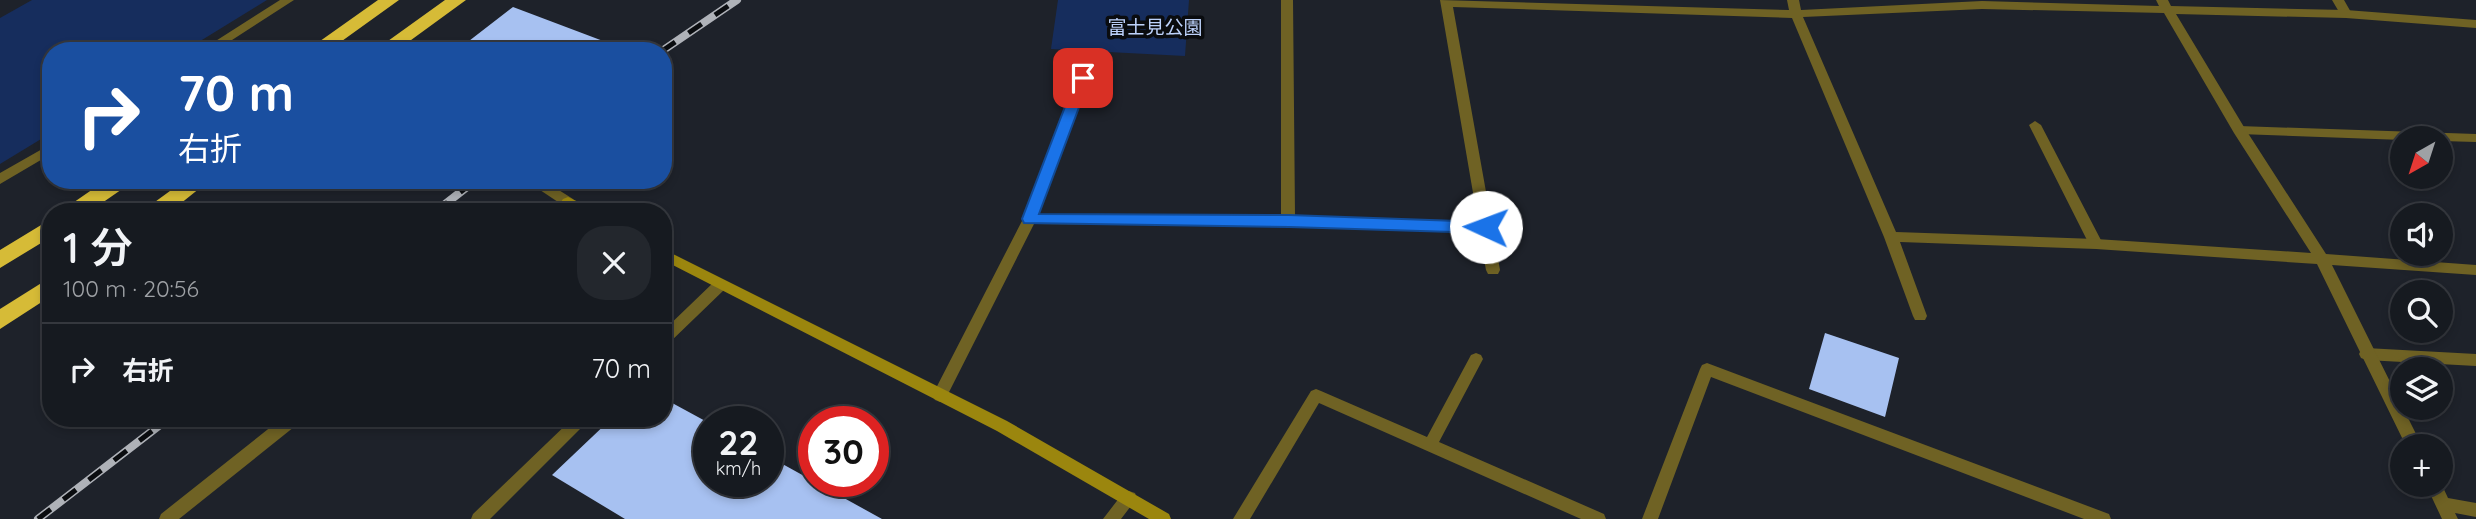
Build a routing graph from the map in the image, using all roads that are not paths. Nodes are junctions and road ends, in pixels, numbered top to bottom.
1 (288, 0) edge
2 (390, 0) edge
3 (457, 0) edge
4 (1287, 0) edge
5 (1793, 0) edge
6 (2338, 0) edge
7 (1446, 2) edge
8 (1981, 3) edge
9 (1618, 4) edge
10 (2165, 5) edge
11 (2346, 13) junction
12 (1796, 14) junction
13 (2476, 24) edge
14 (220, 42) edge
15 (328, 42) edge
16 (396, 42) edge
17 (1092, 55) dead end
18 (2035, 125) dead end
19 (2239, 130) junction
20 (2476, 138) edge
21 (42, 153) edge
22 (0, 179) edge
23 (108, 189) edge
24 (187, 189) edge
25 (546, 189) edge
26 (568, 202) edge
27 (87, 203) edge
28 (168, 203) edge
29 (1030, 219) junction
30 (1289, 221) junction
31 (1486, 227) junction
32 (42, 233) edge
33 (1891, 237) junction
34 (2096, 244) junction
35 (2321, 258) junction
36 (672, 259) edge
37 (0, 260) edge
38 (1493, 270) dead end
39 (2476, 270) edge
40 (720, 285) junction
41 (42, 291) edge
42 (1920, 316) dead end
43 (0, 320) edge
44 (672, 331) edge
45 (2366, 354) junction
46 (1476, 359) dead end
47 (2476, 360) edge
48 (940, 396) junction
49 (283, 427) edge
50 (574, 427) edge
51 (2408, 434) edge
52 (1430, 445) junction
53 (1129, 498) junction
54 (2476, 510) edge
55 (2447, 512) edge
56 (167, 519) edge
57 (480, 519) edge
58 (1111, 519) edge
59 (1163, 519) edge
60 (1241, 519) edge
61 (1598, 519) edge
62 (1650, 519) edge
63 (2103, 519) edge

1 - 14 street
2 - 15 highway
3 - 16 highway
4 - 30 street
5 - 12 street
6 - 11 street
7 - 9 street
7 - 31 street
8 - 10 street
8 - 12 street
9 - 12 street
10 - 11 street
10 - 19 street
11 - 13 street
12 - 33 street
17 - 29 street
18 - 34 street
19 - 20 street
19 - 35 street
21 - 22 street
23 - 27 highway
24 - 28 highway
25 - 26 street
29 - 30 street
29 - 48 street
30 - 31 street
31 - 38 street
32 - 37 highway
33 - 34 street
33 - 42 street
34 - 35 street
35 - 39 street
35 - 45 street
36 - 40 street
40 - 44 street
40 - 48 street
41 - 43 highway
45 - 47 street
45 - 51 street
46 - 52 street
48 - 53 street
49 - 56 street
50 - 57 street
52 - 60 street
52 - 61 street
53 - 58 street
53 - 59 street
54 - 55 street
62 - 63 street

